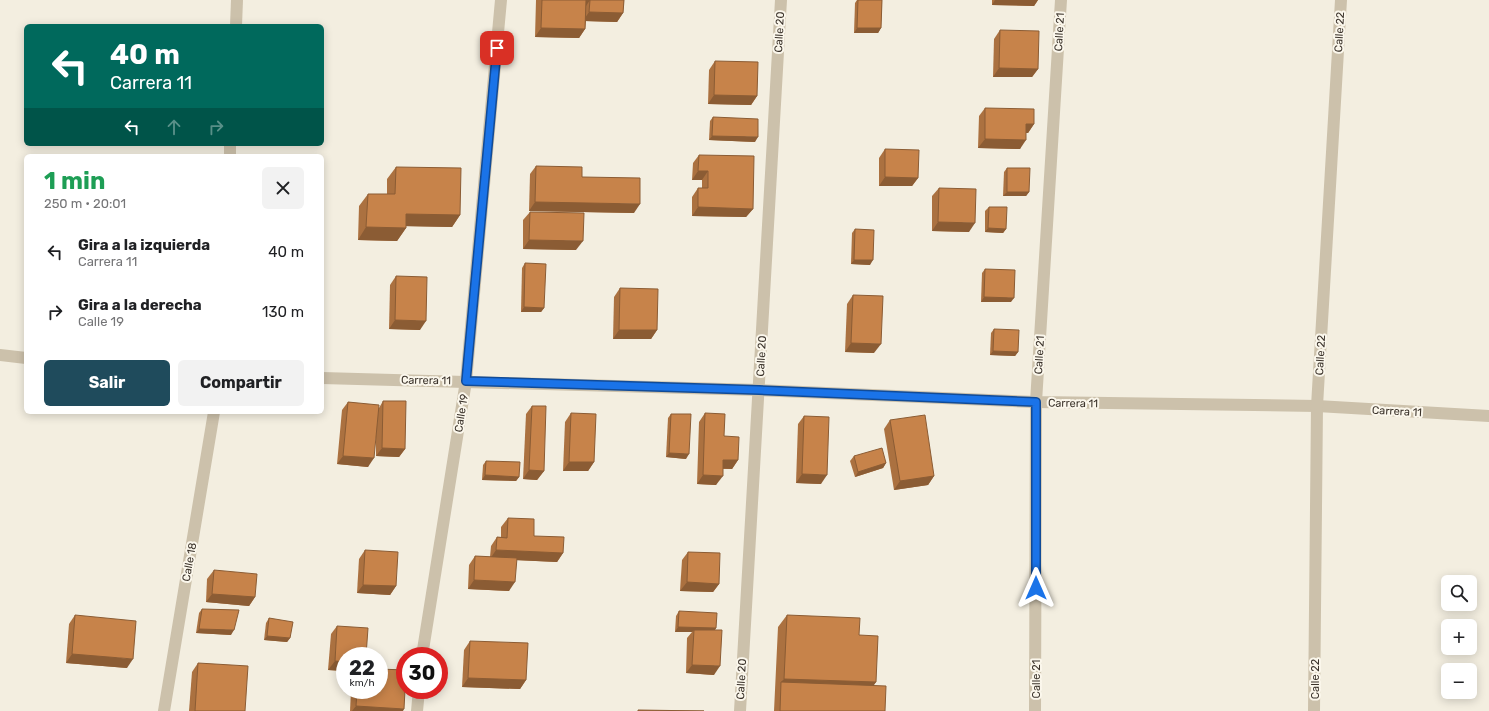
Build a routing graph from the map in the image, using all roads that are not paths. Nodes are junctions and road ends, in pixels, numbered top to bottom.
1 (237, 0) edge
2 (501, 0) edge
3 (781, 0) edge
4 (1060, 0) edge
5 (1341, 0) edge
6 (236, 24) edge
7 (0, 355) edge
8 (24, 358) edge
9 (324, 378) edge
10 (466, 381) junction
11 (759, 390) junction
12 (1036, 402) junction
13 (1317, 406) junction
14 (214, 414) edge
15 (1489, 416) edge
16 (423, 647) edge
17 (418, 699) edge
18 (164, 711) edge
19 (417, 711) edge
20 (740, 711) edge
21 (1035, 711) edge
22 (1314, 711) edge

1 - 6 street
2 - 10 street, Calle 19
3 - 11 street, Calle 20
4 - 12 street, Calle 21
5 - 13 street, Calle 22
7 - 8 street
9 - 10 street, Carrera 11
10 - 11 street, Carrera 11
10 - 16 street, Calle 19
11 - 12 street, Carrera 11
11 - 20 street, Calle 20
12 - 13 street, Carrera 11
12 - 21 street, Calle 21
13 - 15 street, Carrera 11
13 - 22 street, Calle 22
14 - 18 street, Calle 18
17 - 19 street

